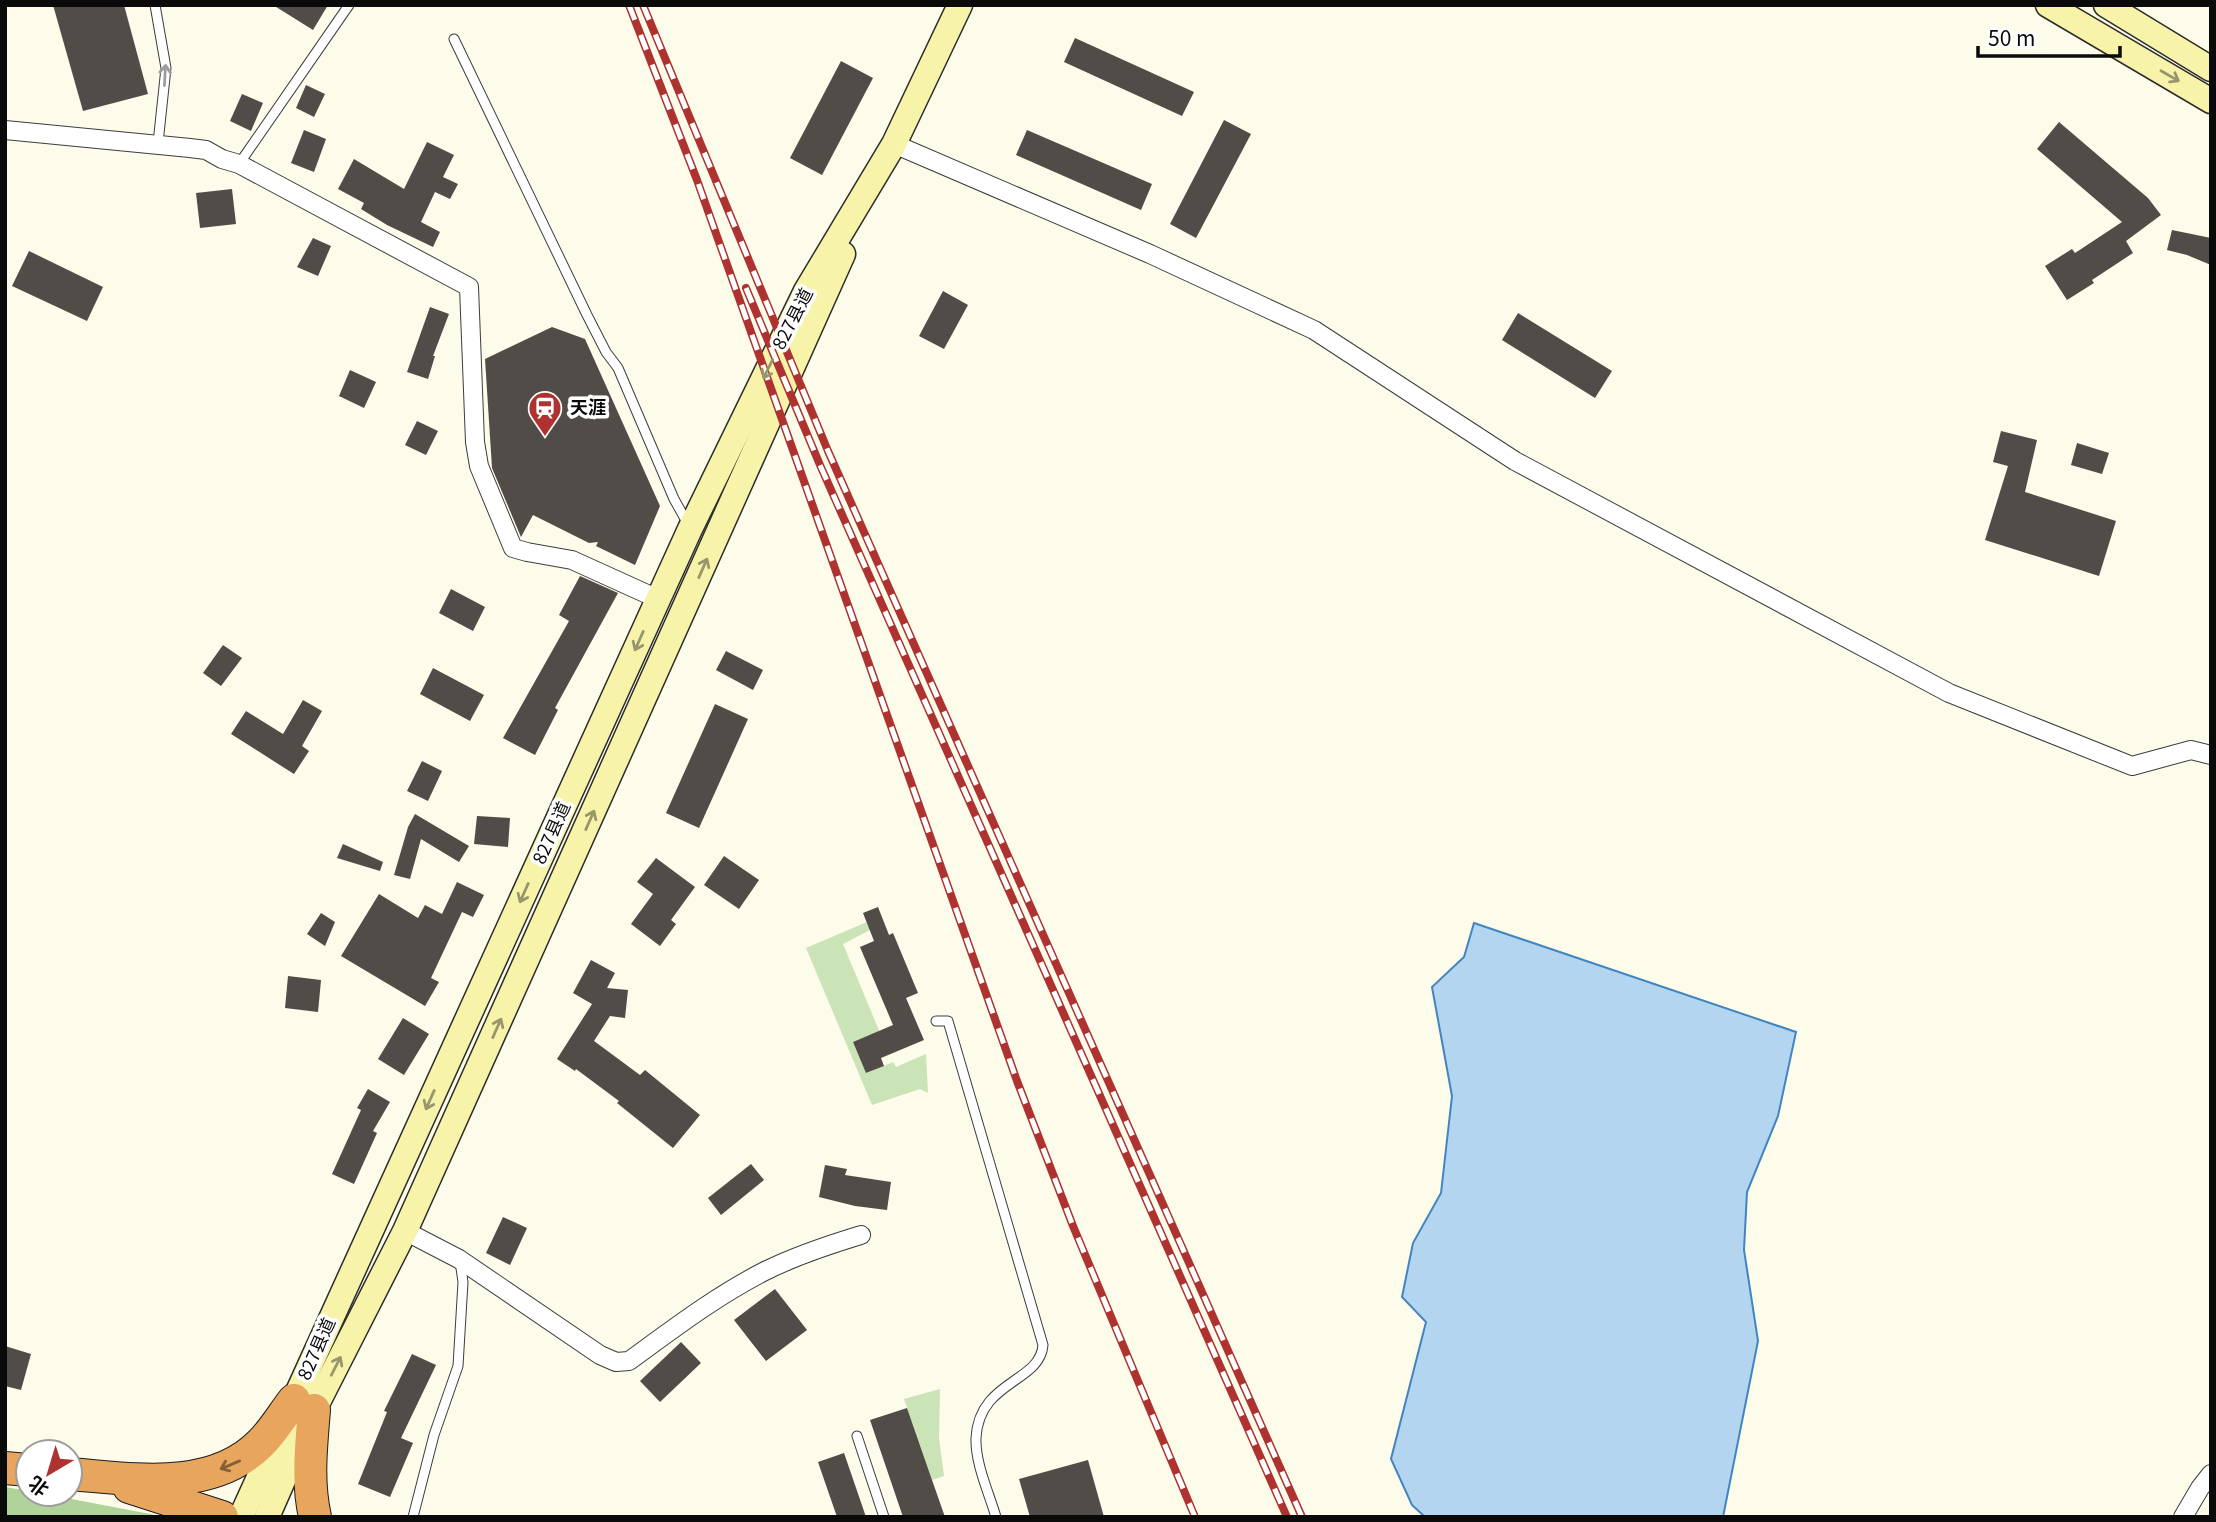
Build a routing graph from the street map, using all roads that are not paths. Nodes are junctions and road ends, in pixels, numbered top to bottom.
1 (155, 5) edge
2 (349, 5) edge
3 (960, 5) edge
4 (2048, 5) edge
5 (2106, 5) edge
6 (454, 38) dead end
7 (2211, 69) edge
8 (2211, 101) edge
9 (5, 130) edge
10 (158, 143) junction
11 (889, 152) junction
12 (239, 164) junction
13 (690, 529) junction
14 (658, 599) junction
15 (2211, 755) edge
16 (936, 1021) dead end
17 (405, 1231) junction
18 (860, 1235) dead end
19 (459, 1259) junction
20 (304, 1405) junction
21 (857, 1436) dead end
22 (2211, 1474) edge
23 (84, 1475) edge
24 (222, 1517) edge
25 (241, 1517) edge
26 (267, 1517) edge
27 (315, 1517) edge
28 (413, 1517) edge
29 (884, 1517) edge
30 (996, 1517) edge
31 (2183, 1517) edge

10 -> 1 lane
2 - 12 lane
3 - 11 main road, 827县道
4 -> 8 main road
5 - 7 main road
6 - 13 lane
9 - 10 street
10 - 12 street
11 -> 13 main road, 827县道
11 - 15 street
17 -> 11 main road, 827县道
12 - 14 street
13 - 14 main road, 827县道
14 -> 20 main road, 827县道
16 - 30 lane
17 - 19 street
20 -> 17 main road, 827县道
18 - 19 street
19 - 28 lane
20 -> 23 highway
20 - 25 main road, 827县道
20 - 26 main road, 827县道
20 - 27 highway
21 - 29 lane
22 - 31 street
23 - 24 highway

